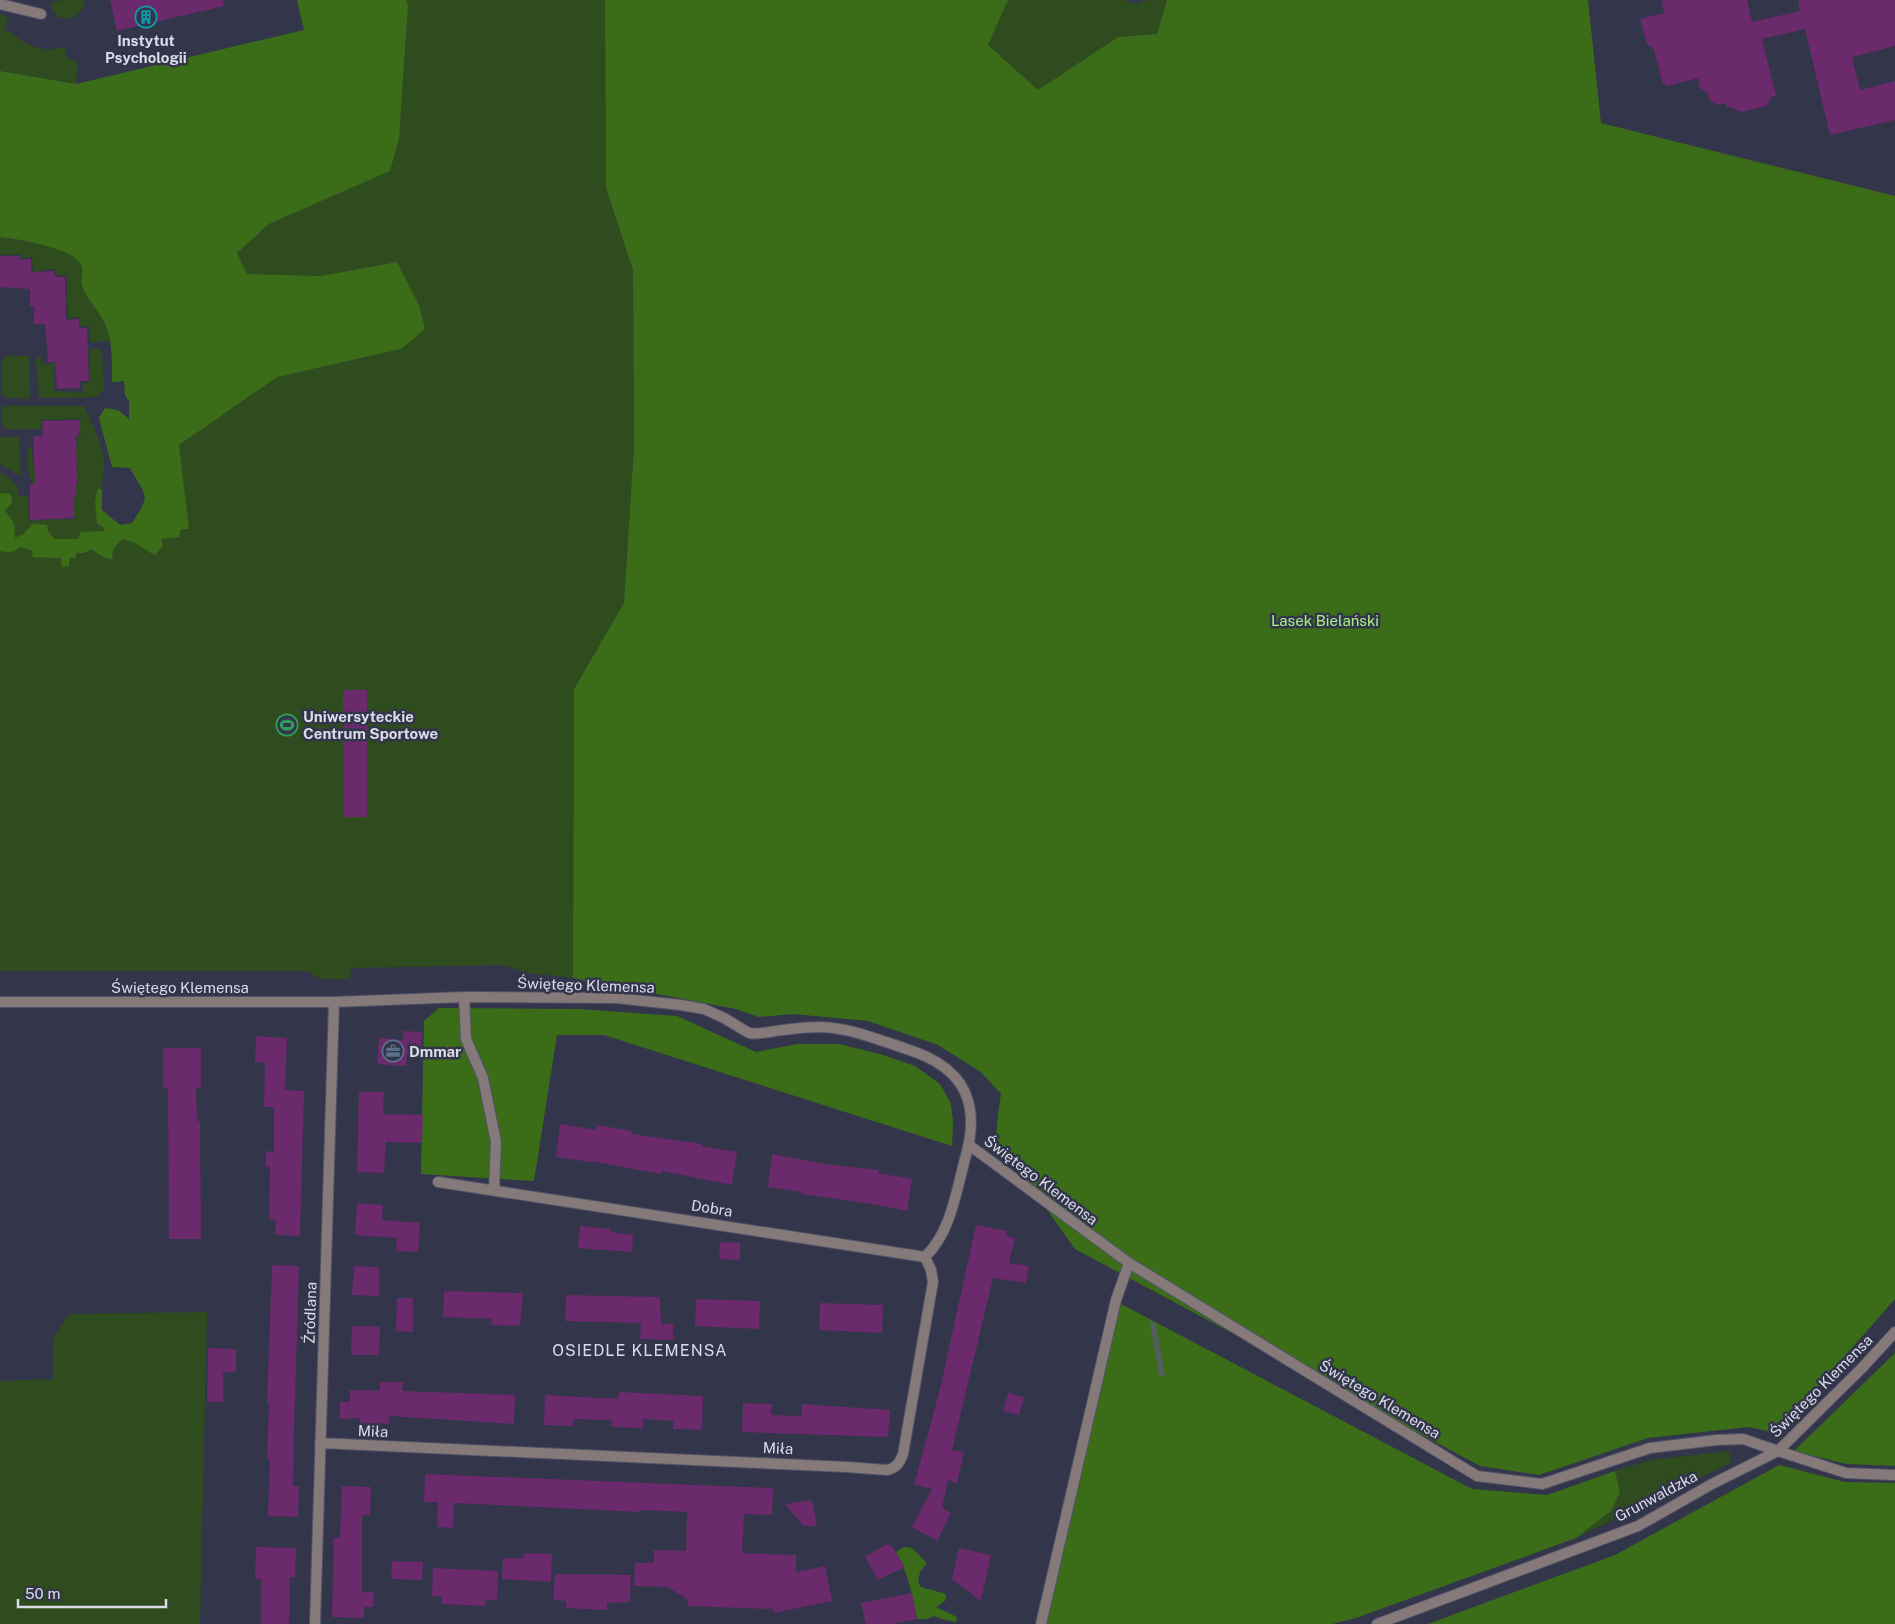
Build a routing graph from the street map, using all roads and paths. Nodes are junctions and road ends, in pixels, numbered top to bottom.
1 (0, 4) edge
2 (42, 14) dead end
3 (464, 997) junction
4 (0, 1002) edge
5 (334, 1002) junction
6 (969, 1145) junction
7 (438, 1182) dead end
8 (494, 1190) junction
9 (925, 1256) junction
10 (1128, 1263) junction
11 (1895, 1332) edge
12 (320, 1443) junction
13 (1778, 1451) junction
14 (1895, 1475) edge
15 (315, 1624) edge
16 (1041, 1624) edge
17 (1377, 1624) edge

1 - 2 street
3 - 5 street, Świętego Klemensa
3 - 6 street, Świętego Klemensa
3 - 8 street
4 - 5 street, Świętego Klemensa
5 - 12 street, Źródlana
6 - 9 street
6 - 10 street, Świętego Klemensa
7 - 8 street, Dobra
8 - 9 street, Dobra
9 - 12 street, Miła
10 - 13 street, Świętego Klemensa
10 - 16 street
11 - 13 street, Świętego Klemensa
12 - 15 street, Źródlana
13 - 14 street
13 - 17 street, Grunwaldzka

